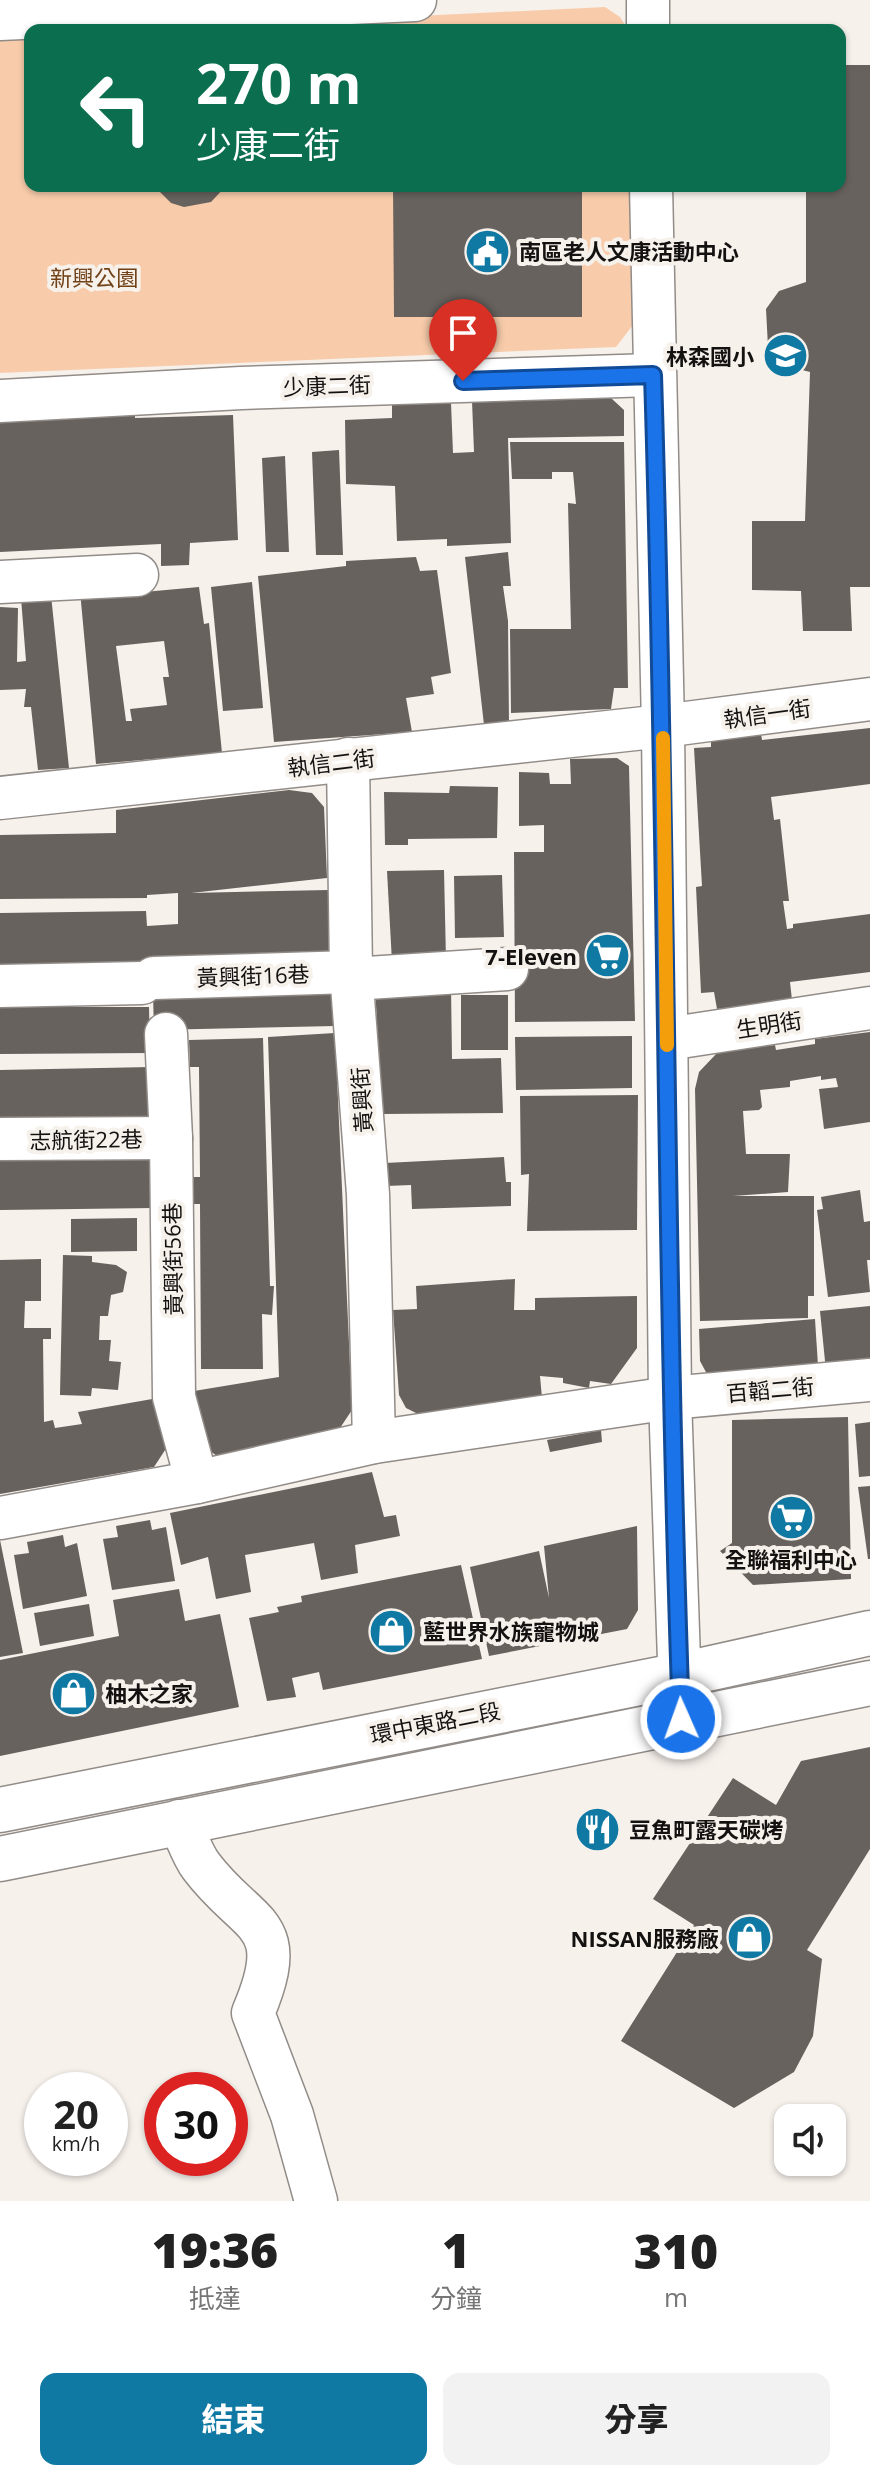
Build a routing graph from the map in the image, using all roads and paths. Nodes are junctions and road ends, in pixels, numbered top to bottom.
1 (415, 0) edge
2 (648, 0) edge
3 (254, 4) edge
4 (51, 9) edge
5 (0, 19) edge
6 (648, 24) edge
7 (651, 192) edge
8 (653, 375) junction
9 (0, 401) edge
10 (137, 575) dead end
11 (0, 582) edge
12 (870, 699) edge
13 (663, 726) junction
14 (348, 759) junction
15 (0, 798) edge
16 (507, 969) dead end
17 (352, 975) junction
18 (0, 986) edge
19 (870, 1008) edge
20 (166, 1034) dead end
21 (667, 1039) junction
22 (171, 1138) junction
23 (0, 1139) edge
24 (870, 1380) edge
25 (670, 1398) junction
26 (374, 1442) junction
27 (197, 1482) junction
28 (0, 1518) edge
29 (870, 1633) edge
30 (680, 1675) junction
31 (870, 1683) edge
32 (681, 1719) junction
33 (0, 1810) edge
34 (179, 1821) junction
35 (0, 1859) edge
36 (316, 2201) edge

1 - 3 street
2 - 6 street
3 - 4 street
4 - 5 street
7 - 8 street
8 - 9 street, 少康二街
8 - 13 street
10 - 11 street
12 - 13 street, 執信一街
13 - 14 street, 執信二街
13 - 21 street
14 - 15 street, 執信二街
14 - 17 street, 黃興街
16 - 17 street, 黃興街16巷
17 - 18 street, 黃興街16巷
17 - 26 street, 黃興街
19 - 21 street, 生明街
20 - 22 street, 黃興街56巷
21 - 25 street
22 - 23 street, 志航街22巷
22 - 27 street, 黃興街56巷
24 - 25 street, 百韜二街
25 - 26 street
25 - 30 street
26 - 27 street
27 - 28 street
29 - 30 main road, 環中東路二段
30 - 32 street
30 - 33 main road, 環中東路二段
31 - 32 main road, 環中東路二段
32 - 34 main road, 環中東路二段
34 - 35 main road, 環中東路二段
34 - 36 street

